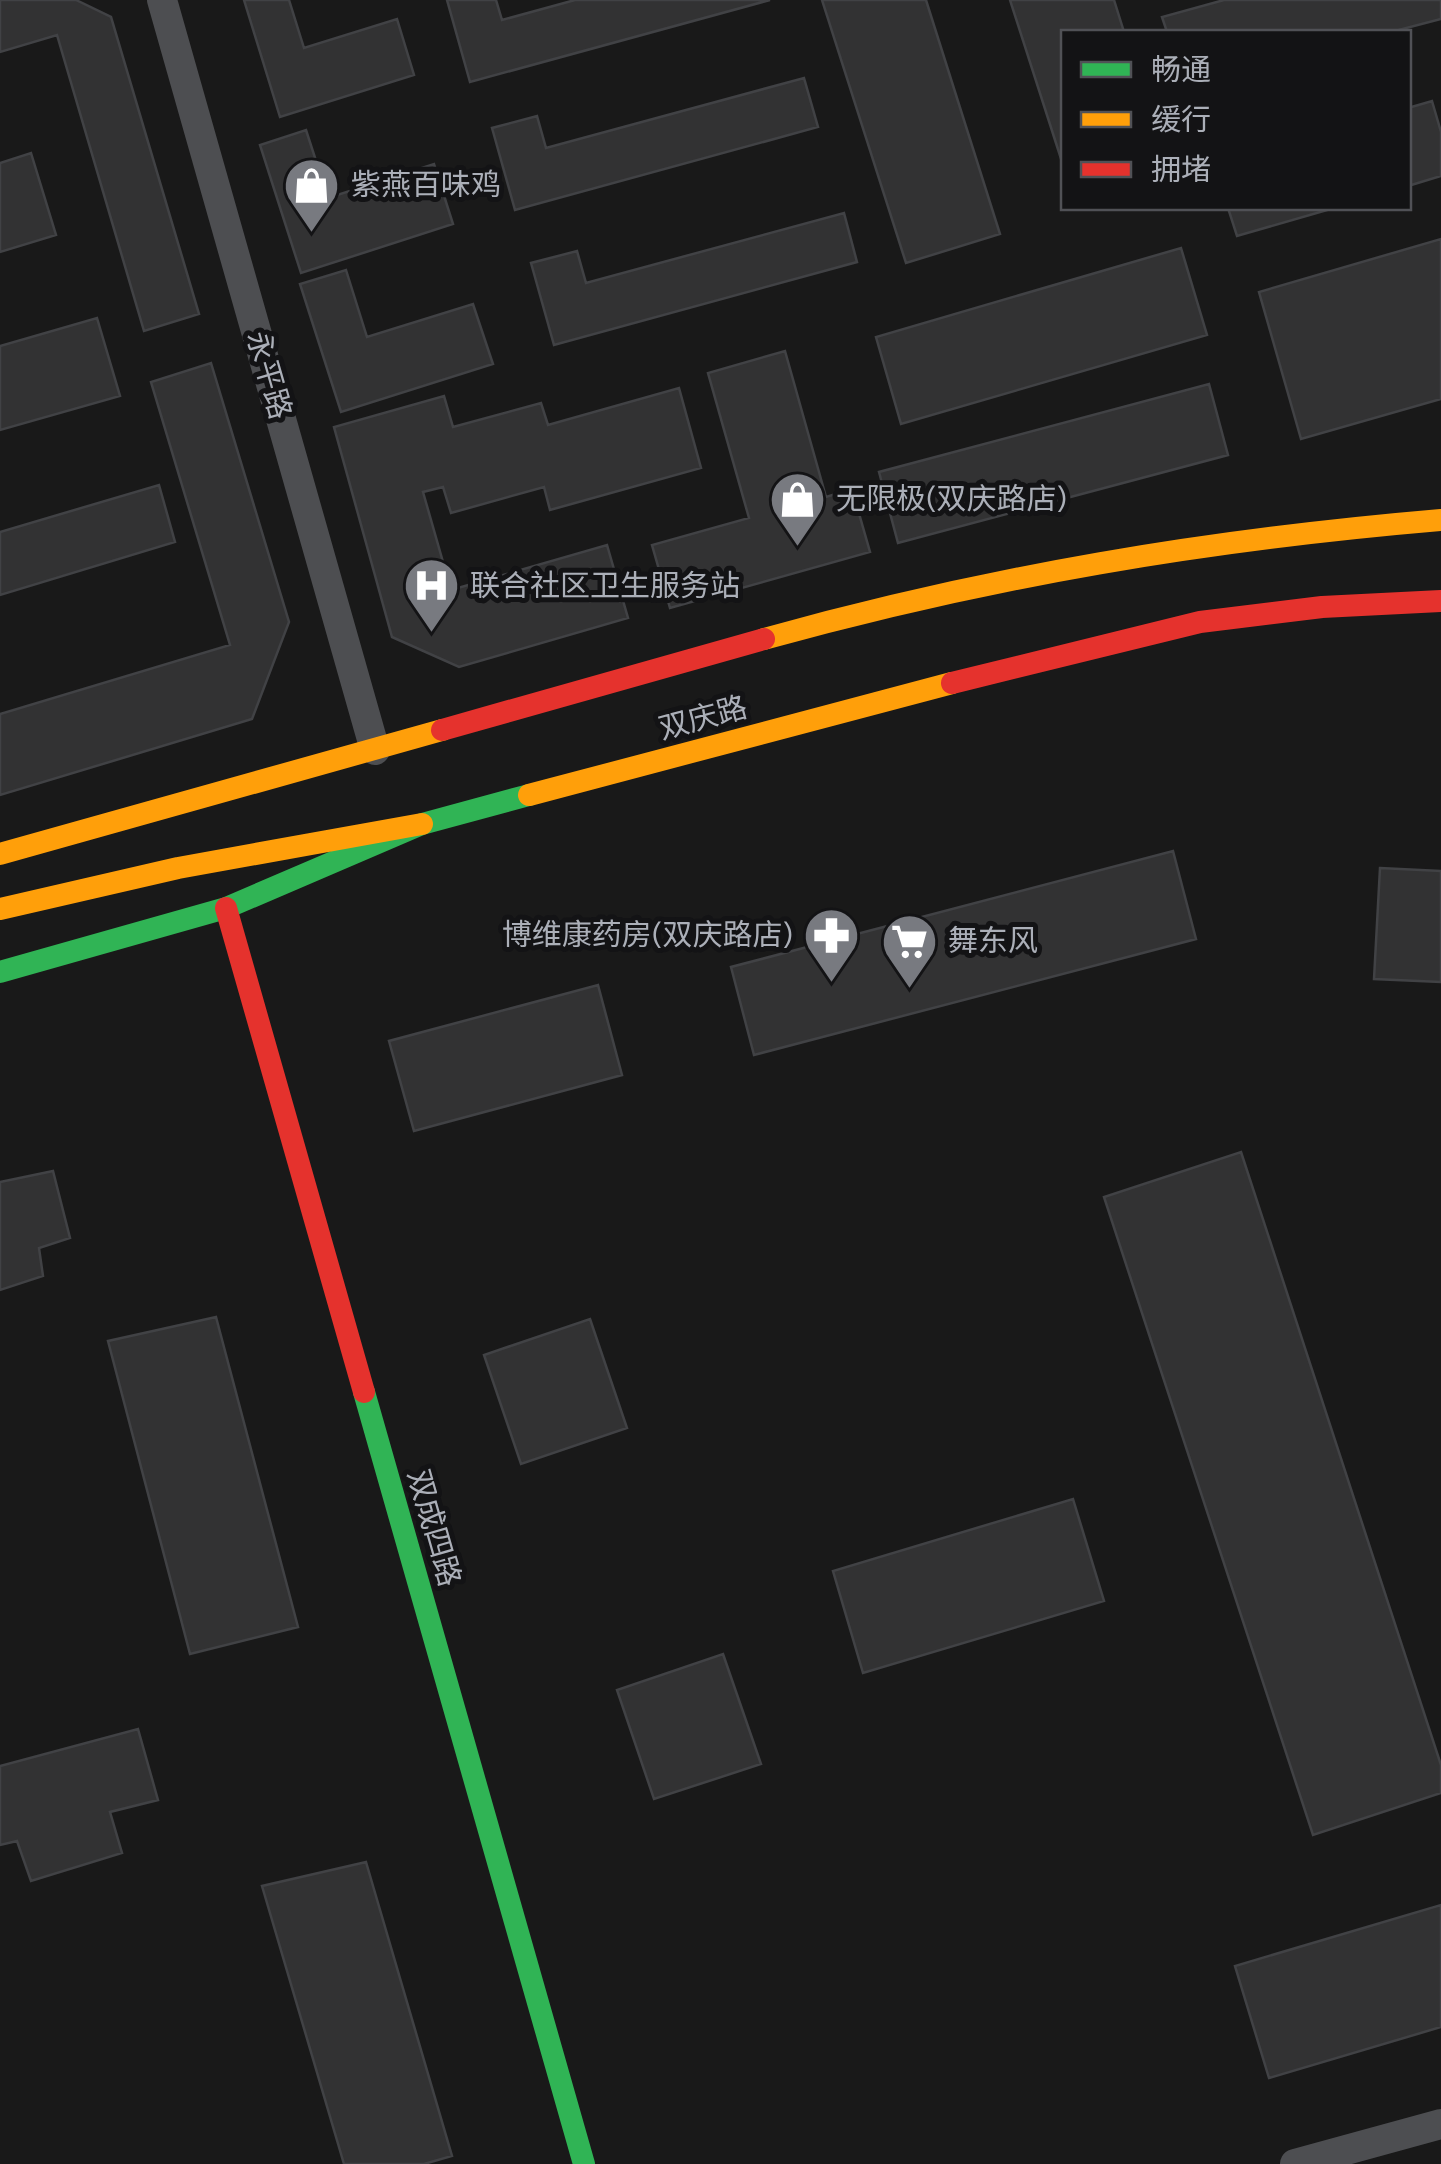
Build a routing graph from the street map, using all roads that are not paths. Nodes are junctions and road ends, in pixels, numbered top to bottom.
1 (162, 0) edge
2 (1441, 520) edge
3 (1441, 600) edge
4 (375, 750) junction
5 (422, 824) junction
6 (0, 854) edge
7 (226, 908) junction
8 (0, 909) edge
9 (0, 972) edge
10 (1441, 2124) edge
11 (584, 2164) edge
12 (1295, 2164) edge

1 - 4 street, 永平路
2 - 4 main road, 双庆路
3 - 5 main road, 双庆路
4 - 6 main road, 双庆路
5 - 7 main road, 双庆路
5 - 8 main road
7 - 9 main road, 双庆路
7 - 11 main road, 双成四路
10 - 12 street

